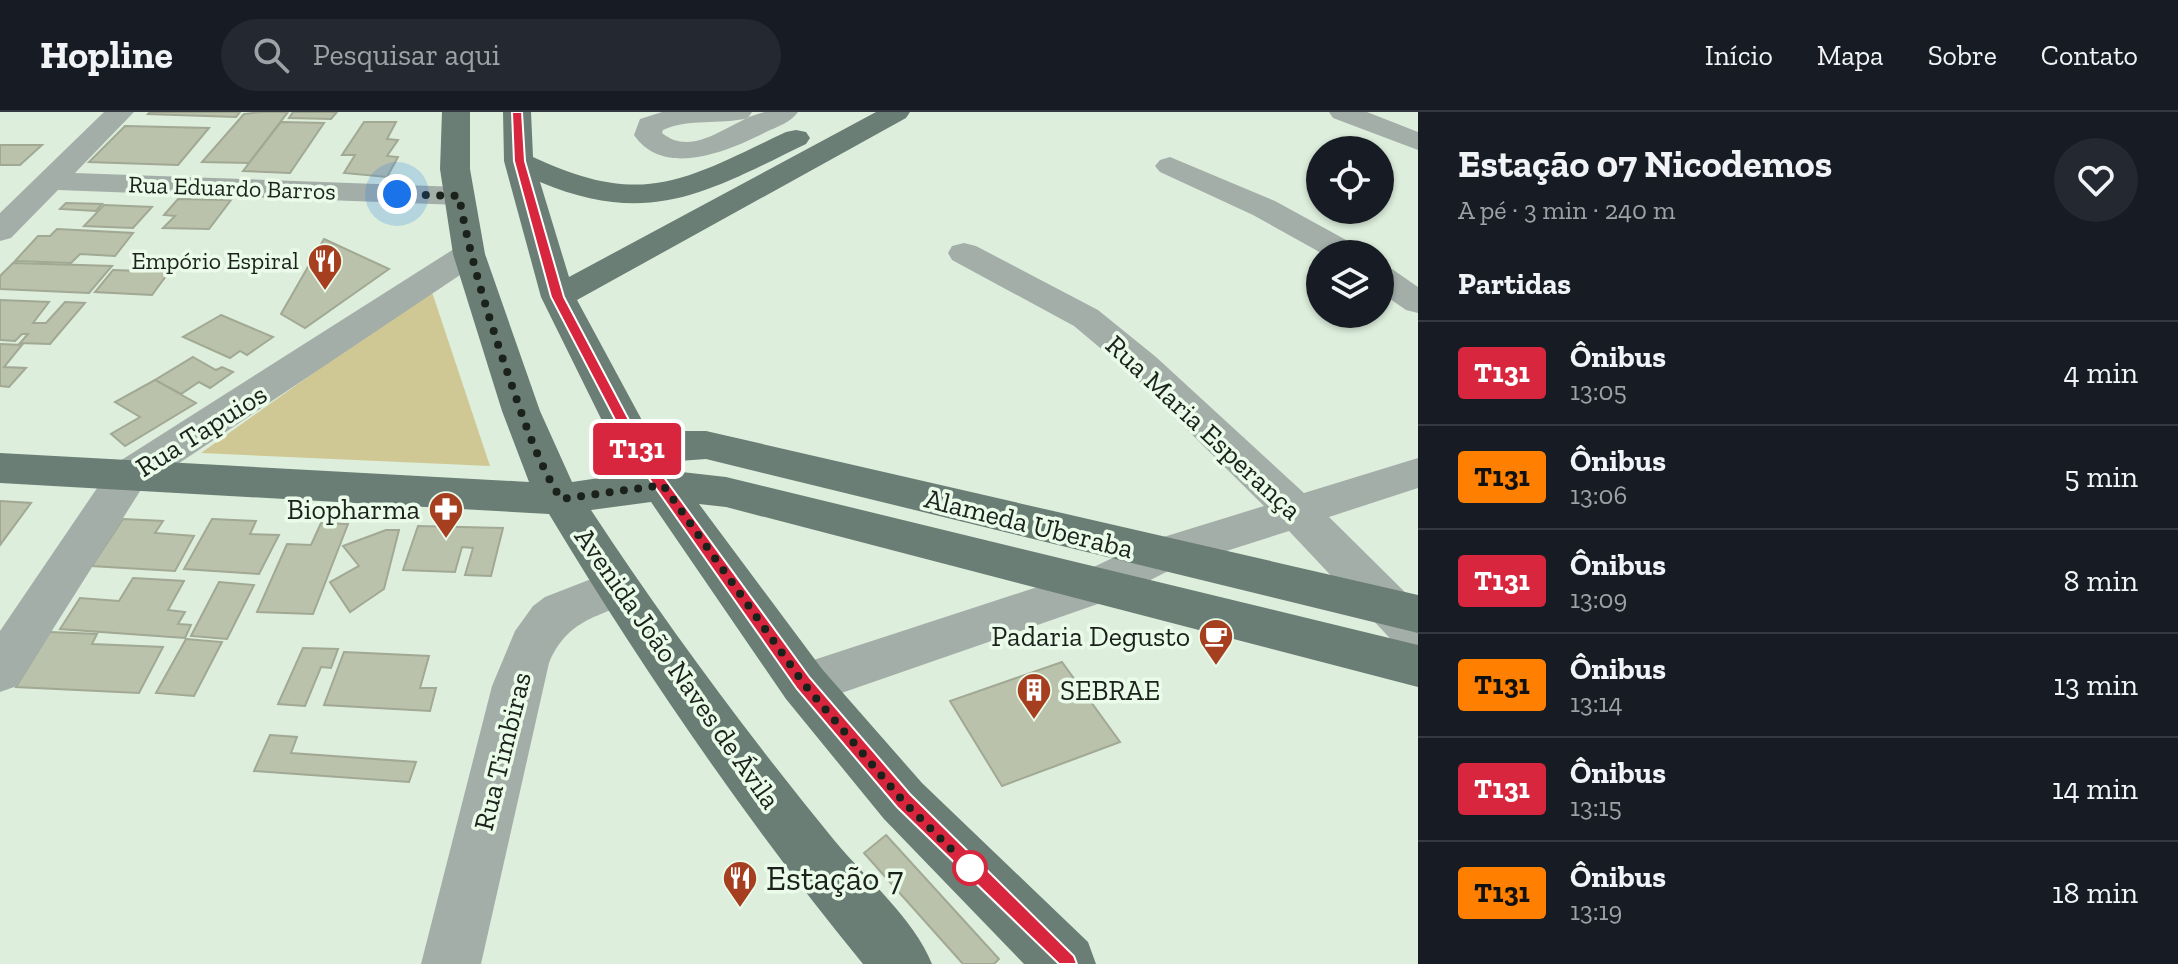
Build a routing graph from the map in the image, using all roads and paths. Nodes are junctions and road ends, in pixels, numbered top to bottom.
1 (120, 112) edge
2 (456, 112) edge
3 (517, 112) edge
4 (738, 112) edge
5 (784, 112) edge
6 (853, 112) edge
7 (896, 112) edge
8 (1343, 112) edge
9 (1418, 142) edge
10 (519, 161) junction
11 (1170, 166) dead end
12 (53, 181) junction
13 (459, 196) junction
14 (0, 231) edge
15 (1322, 240) edge
16 (964, 253) dead end
17 (469, 254) junction
18 (1394, 286) edge
19 (558, 297) junction
20 (1418, 303) edge
21 (0, 468) edge
22 (652, 471) junction
23 (1418, 473) edge
24 (127, 477) junction
25 (555, 490) junction
26 (1297, 512) junction
27 (1160, 555) junction
28 (1099, 585) junction
29 (617, 587) junction
30 (1408, 619) edge
31 (1418, 666) edge
32 (0, 671) edge
33 (804, 684) junction
34 (451, 964) edge
35 (902, 964) edge
36 (1066, 964) edge

1 - 12 street
2 - 13 main road, Avenida João Naves de Ávila
3 - 10 main road
4 - 5 street
6 - 10 main road
7 - 19 main road
8 - 9 street
10 - 19 main road
11 - 15 street
12 - 13 street, Rua Eduardo Barros
12 - 14 street
13 - 17 main road, Avenida João Naves de Ávila
16 - 26 street, Rua Maria Esperança
17 - 24 street, Rua Tapuios
17 - 25 main road, Avenida João Naves de Ávila
18 - 20 street
19 - 22 main road
21 - 24 main road
22 - 25 main road
22 - 27 main road, Alameda Uberaba
22 - 28 main road, Alameda Uberaba
22 - 33 main road
23 - 26 street
24 - 25 main road
24 - 32 street, Rua Tapuios
25 - 29 main road, Avenida João Naves de Ávila
26 - 27 street
26 - 30 street, Rua Maria Esperança
27 - 28 street
27 - 30 main road, Alameda Uberaba
28 - 31 main road, Alameda Uberaba
28 - 33 street
29 - 34 street, Rua Timbiras
29 - 35 main road, Avenida João Naves de Ávila
33 - 36 main road

